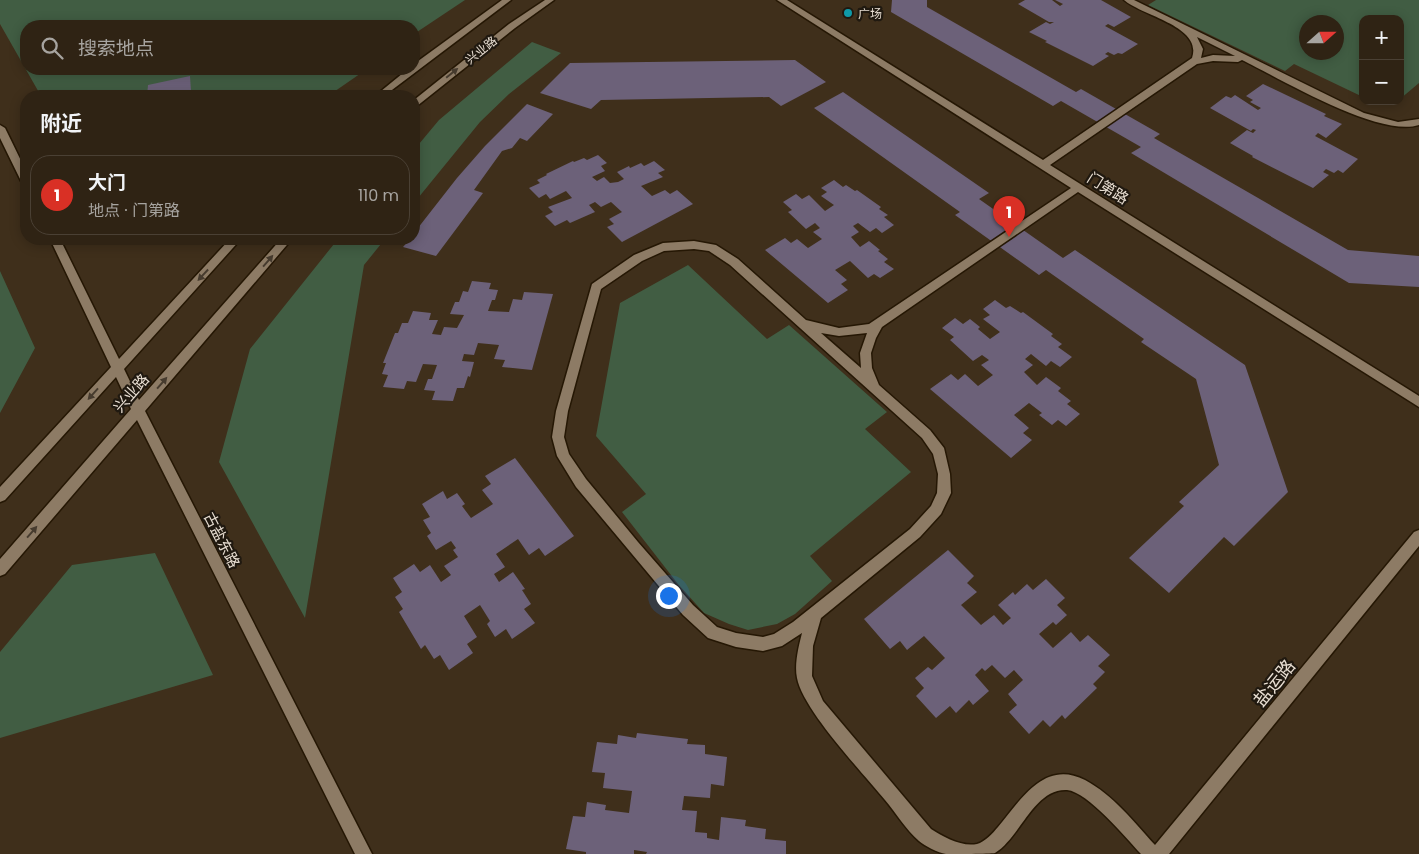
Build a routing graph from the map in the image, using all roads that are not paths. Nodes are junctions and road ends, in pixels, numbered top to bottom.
1 (507, 0) edge
2 (550, 0) edge
3 (782, 0) edge
4 (1128, 0) edge
5 (1179, 26) junction
6 (1194, 62) junction
7 (420, 63) edge
8 (1257, 64) junction
9 (404, 75) edge
10 (386, 90) edge
11 (420, 99) edge
12 (1419, 122) edge
13 (1404, 124) junction
14 (0, 128) edge
15 (1419, 132) edge
16 (1043, 165) junction
17 (20, 169) edge
18 (1079, 187) junction
19 (58, 245) edge
20 (230, 245) edge
21 (282, 245) edge
22 (799, 321) junction
23 (879, 323) junction
24 (118, 367) junction
25 (881, 394) junction
26 (1419, 402) edge
27 (138, 410) junction
28 (0, 496) edge
29 (1419, 536) edge
30 (0, 569) edge
31 (815, 613) junction
32 (364, 854) edge
33 (1152, 854) edge
34 (1158, 854) edge

1 - 7 street, 兴业路
11 -> 2 street, 兴业路
3 - 16 street, 门第路
4 - 5 street
5 - 6 street
5 - 8 street
6 - 8 street
6 - 16 street
8 - 13 street
9 - 10 street, 兴业路
12 - 13 street
13 - 15 street
14 - 17 street
16 - 18 street, 门第路
18 - 23 street
18 - 26 street, 门第路
19 - 24 street, 古盐东路
20 -> 24 street, 兴业路
27 -> 21 street, 兴业路
22 - 23 street
22 - 25 street
22 - 31 street
23 - 25 street
24 - 27 street, 古盐东路
24 -> 28 street, 兴业路
25 - 31 street
30 -> 27 street, 兴业路
27 - 32 street, 古盐东路
29 - 34 street, 盐运路
31 - 33 street

